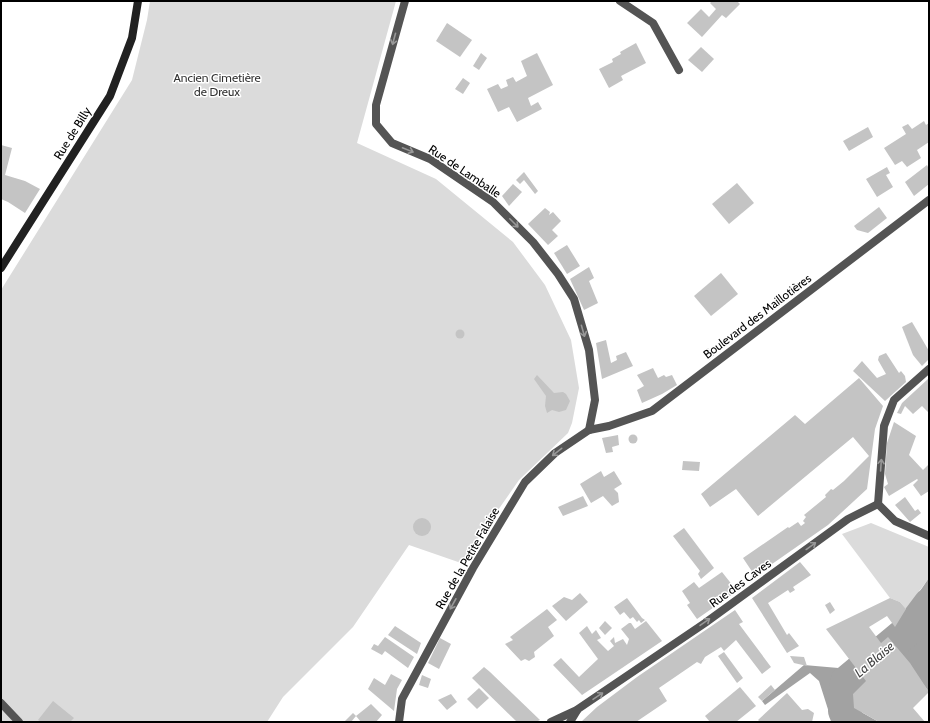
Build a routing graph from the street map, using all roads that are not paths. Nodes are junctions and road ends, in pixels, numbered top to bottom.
1 (138, 1) edge
2 (405, 1) edge
3 (620, 1) edge
4 (679, 70) dead end
5 (929, 200) edge
6 (1, 268) edge
7 (929, 369) edge
8 (589, 430) junction
9 (878, 504) junction
10 (929, 536) edge
11 (1, 703) edge
12 (578, 709) junction
13 (19, 722) edge
14 (399, 722) edge
15 (551, 722) edge
16 (570, 722) edge

1 - 6 main road, Rue de Billy
2 -> 8 street, Rue de Lamballe
3 - 4 street
5 - 8 street, Boulevard des Maillotières
9 -> 7 street
8 -> 14 street, Rue de la Petite Falaise
9 - 10 street
12 -> 9 street, Rue des Caves
11 - 13 street
12 - 15 street
12 - 16 street, Rue des Caves

